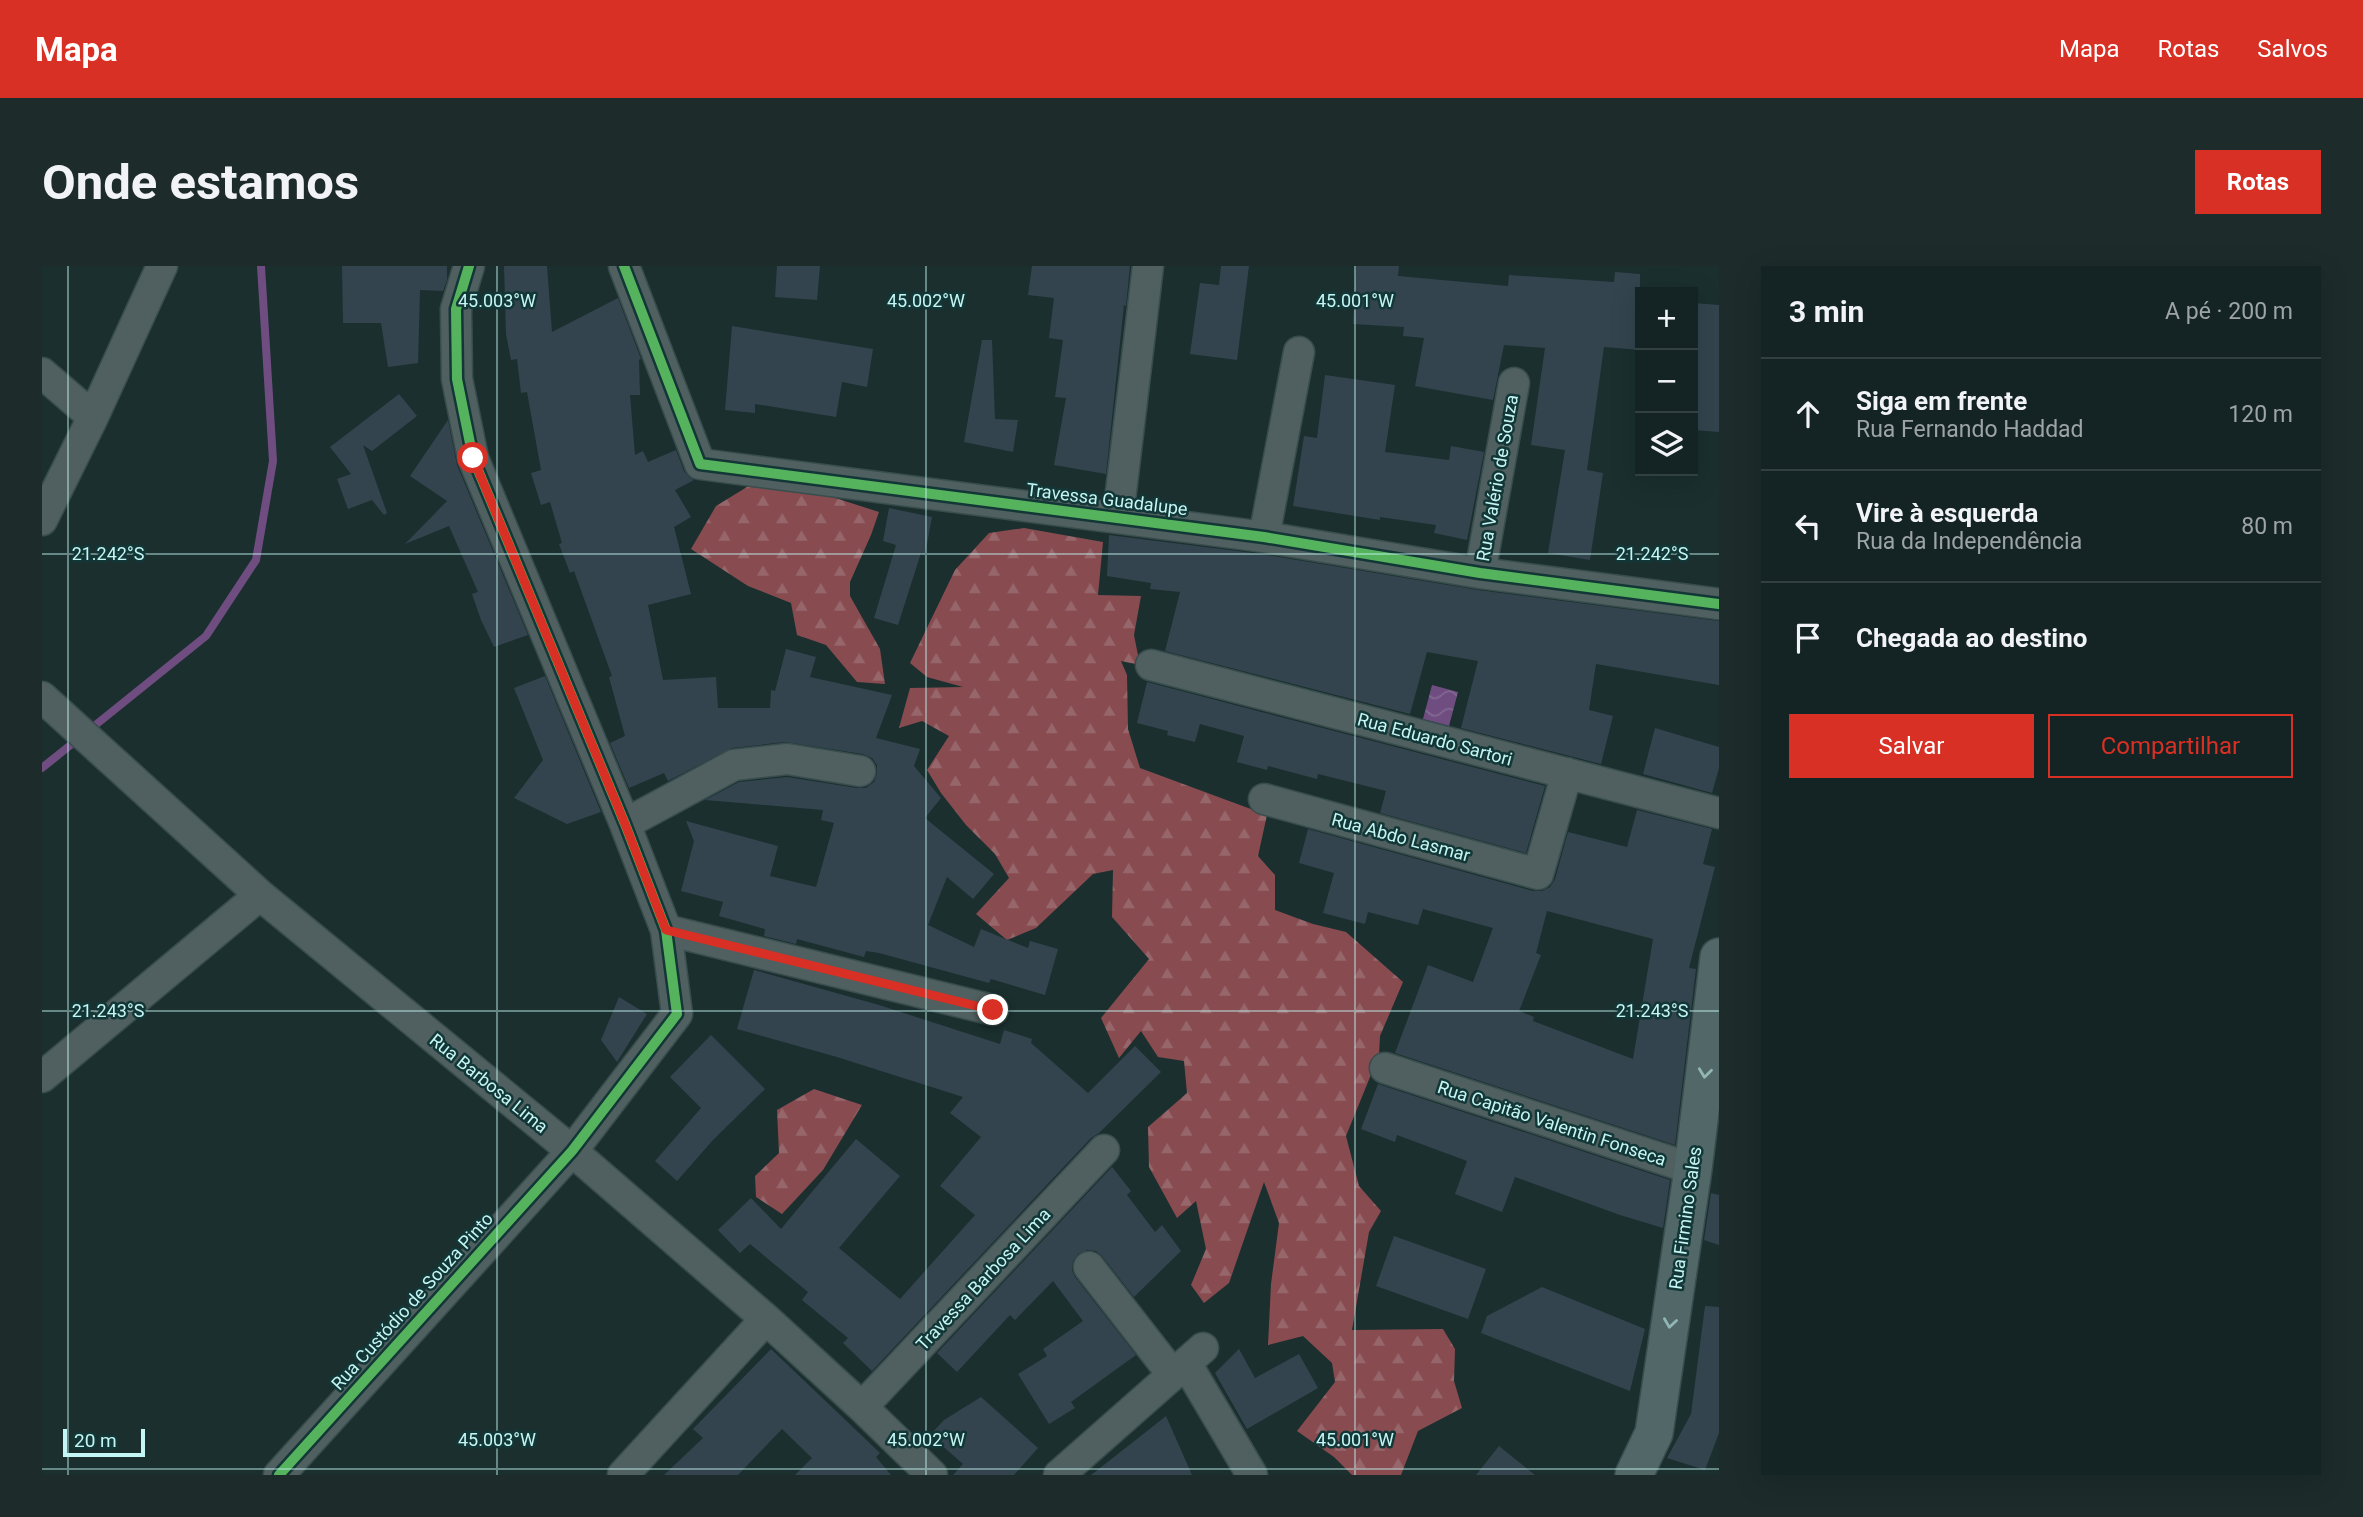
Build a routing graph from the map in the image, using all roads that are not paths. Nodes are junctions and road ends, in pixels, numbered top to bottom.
1 (162, 266) edge
2 (469, 266) edge
3 (624, 266) edge
4 (1148, 266) edge
5 (1299, 352) dead end
6 (42, 373) edge
7 (1514, 383) dead end
8 (93, 417) junction
9 (1118, 517) junction
10 (42, 520) edge
11 (1264, 537) junction
12 (1480, 573) junction
13 (1719, 604) edge
14 (1151, 665) dead end
15 (42, 697) edge
16 (860, 771) dead end
17 (1567, 773) junction
18 (1264, 799) dead end
19 (1719, 813) edge
20 (625, 824) junction
21 (260, 895) junction
22 (666, 930) junction
23 (1719, 957) edge
24 (993, 1010) dead end
25 (1385, 1068) dead end
26 (42, 1077) edge
27 (1104, 1150) dead end
28 (572, 1151) junction
29 (1706, 1173) edge
30 (1088, 1267) dead end
31 (766, 1319) junction
32 (1187, 1362) junction
33 (862, 1407) junction
34 (279, 1475) edge
35 (623, 1475) edge
36 (932, 1475) edge
37 (1059, 1475) edge
38 (1252, 1475) edge
39 (1634, 1475) edge

1 - 8 street
2 - 20 street, Rua Custódio de Souza Pinto
3 - 9 street, Travessa Guadalupe
4 - 9 street
5 - 11 street
6 - 8 street
7 - 12 street, Rua Valério de Souza
8 - 10 street
9 - 11 street, Travessa Guadalupe
11 - 12 street, Travessa Guadalupe
12 - 13 street, Travessa Guadalupe
14 - 17 street, Rua Eduardo Sartori
15 - 21 street, Rua Barbosa Lima
16 - 20 street
17 - 18 street, Rua Abdo Lasmar
17 - 19 street, Rua Eduardo Sartori
20 - 22 street, Rua Custódio de Souza Pinto
21 - 26 street
21 - 28 street, Rua Barbosa Lima
22 - 24 street
22 - 28 street, Rua Custódio de Souza Pinto
23 -> 29 main road, Rua Firmino Sales
25 - 29 street, Rua Capitão Valentin Fonseca
27 - 33 street, Travessa Barbosa Lima
28 - 31 street, Rua Barbosa Lima
28 - 34 street, Rua Custódio de Souza Pinto
29 -> 39 main road, Rua Firmino Sales
30 - 32 street
31 - 33 street, Rua Barbosa Lima
31 - 35 street
32 - 37 street
32 - 38 street
33 - 36 street, Rua Barbosa Lima

